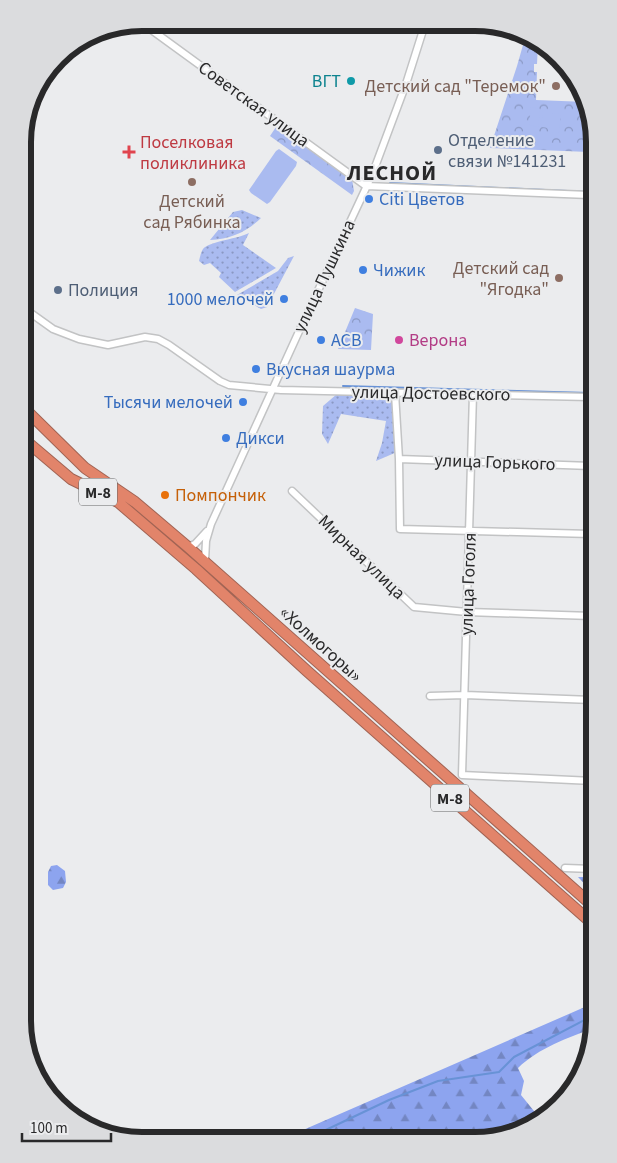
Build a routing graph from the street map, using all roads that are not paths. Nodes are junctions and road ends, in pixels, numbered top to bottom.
1 (153, 31) edge
2 (423, 31) edge
3 (366, 186) junction
4 (586, 195) edge
5 (31, 314) edge
6 (272, 389) junction
7 (395, 393) junction
8 (473, 394) junction
9 (586, 397) edge
10 (31, 415) edge
11 (31, 445) edge
12 (399, 459) junction
13 (472, 461) junction
14 (586, 466) edge
15 (292, 491) dead end
16 (212, 524) junction
17 (470, 532) junction
18 (586, 534) edge
19 (188, 547) junction
20 (205, 562) junction
21 (467, 612) junction
22 (586, 616) edge
23 (465, 695) junction
24 (430, 696) dead end
25 (586, 700) edge
26 (586, 781) edge
27 (565, 868) dead end
28 (586, 869) edge
29 (586, 900) edge
30 (586, 918) edge

1 - 3 street, Советская улица
2 - 3 street, улица Пушкина
3 - 4 street
3 - 6 street, улица Пушкина
5 - 6 street, улица Достоевского
6 - 7 street, улица Достоевского
6 - 16 street, улица Пушкина
7 - 8 street, улица Достоевского
7 - 12 street
8 - 9 street, улица Достоевского
8 - 13 street, улица Гоголя
10 - 19 highway, «Холмогоры» / М-8
11 - 30 highway, «Холмогоры» / М-8
12 - 13 street, улица Горького
12 - 17 street
13 - 14 street, улица Горького
13 - 17 street, улица Гоголя
15 - 21 street, Мирная улица
16 - 19 street
16 - 20 street
17 - 18 street
17 - 21 street, улица Гоголя
19 - 20 highway, «Холмогоры» / М-8
20 - 29 highway, «Холмогоры» / М-8
21 - 22 street, Мирная улица
21 - 23 street, улица Гоголя
23 - 24 street
23 - 25 street
23 - 26 street, улица Гоголя
27 - 28 street

